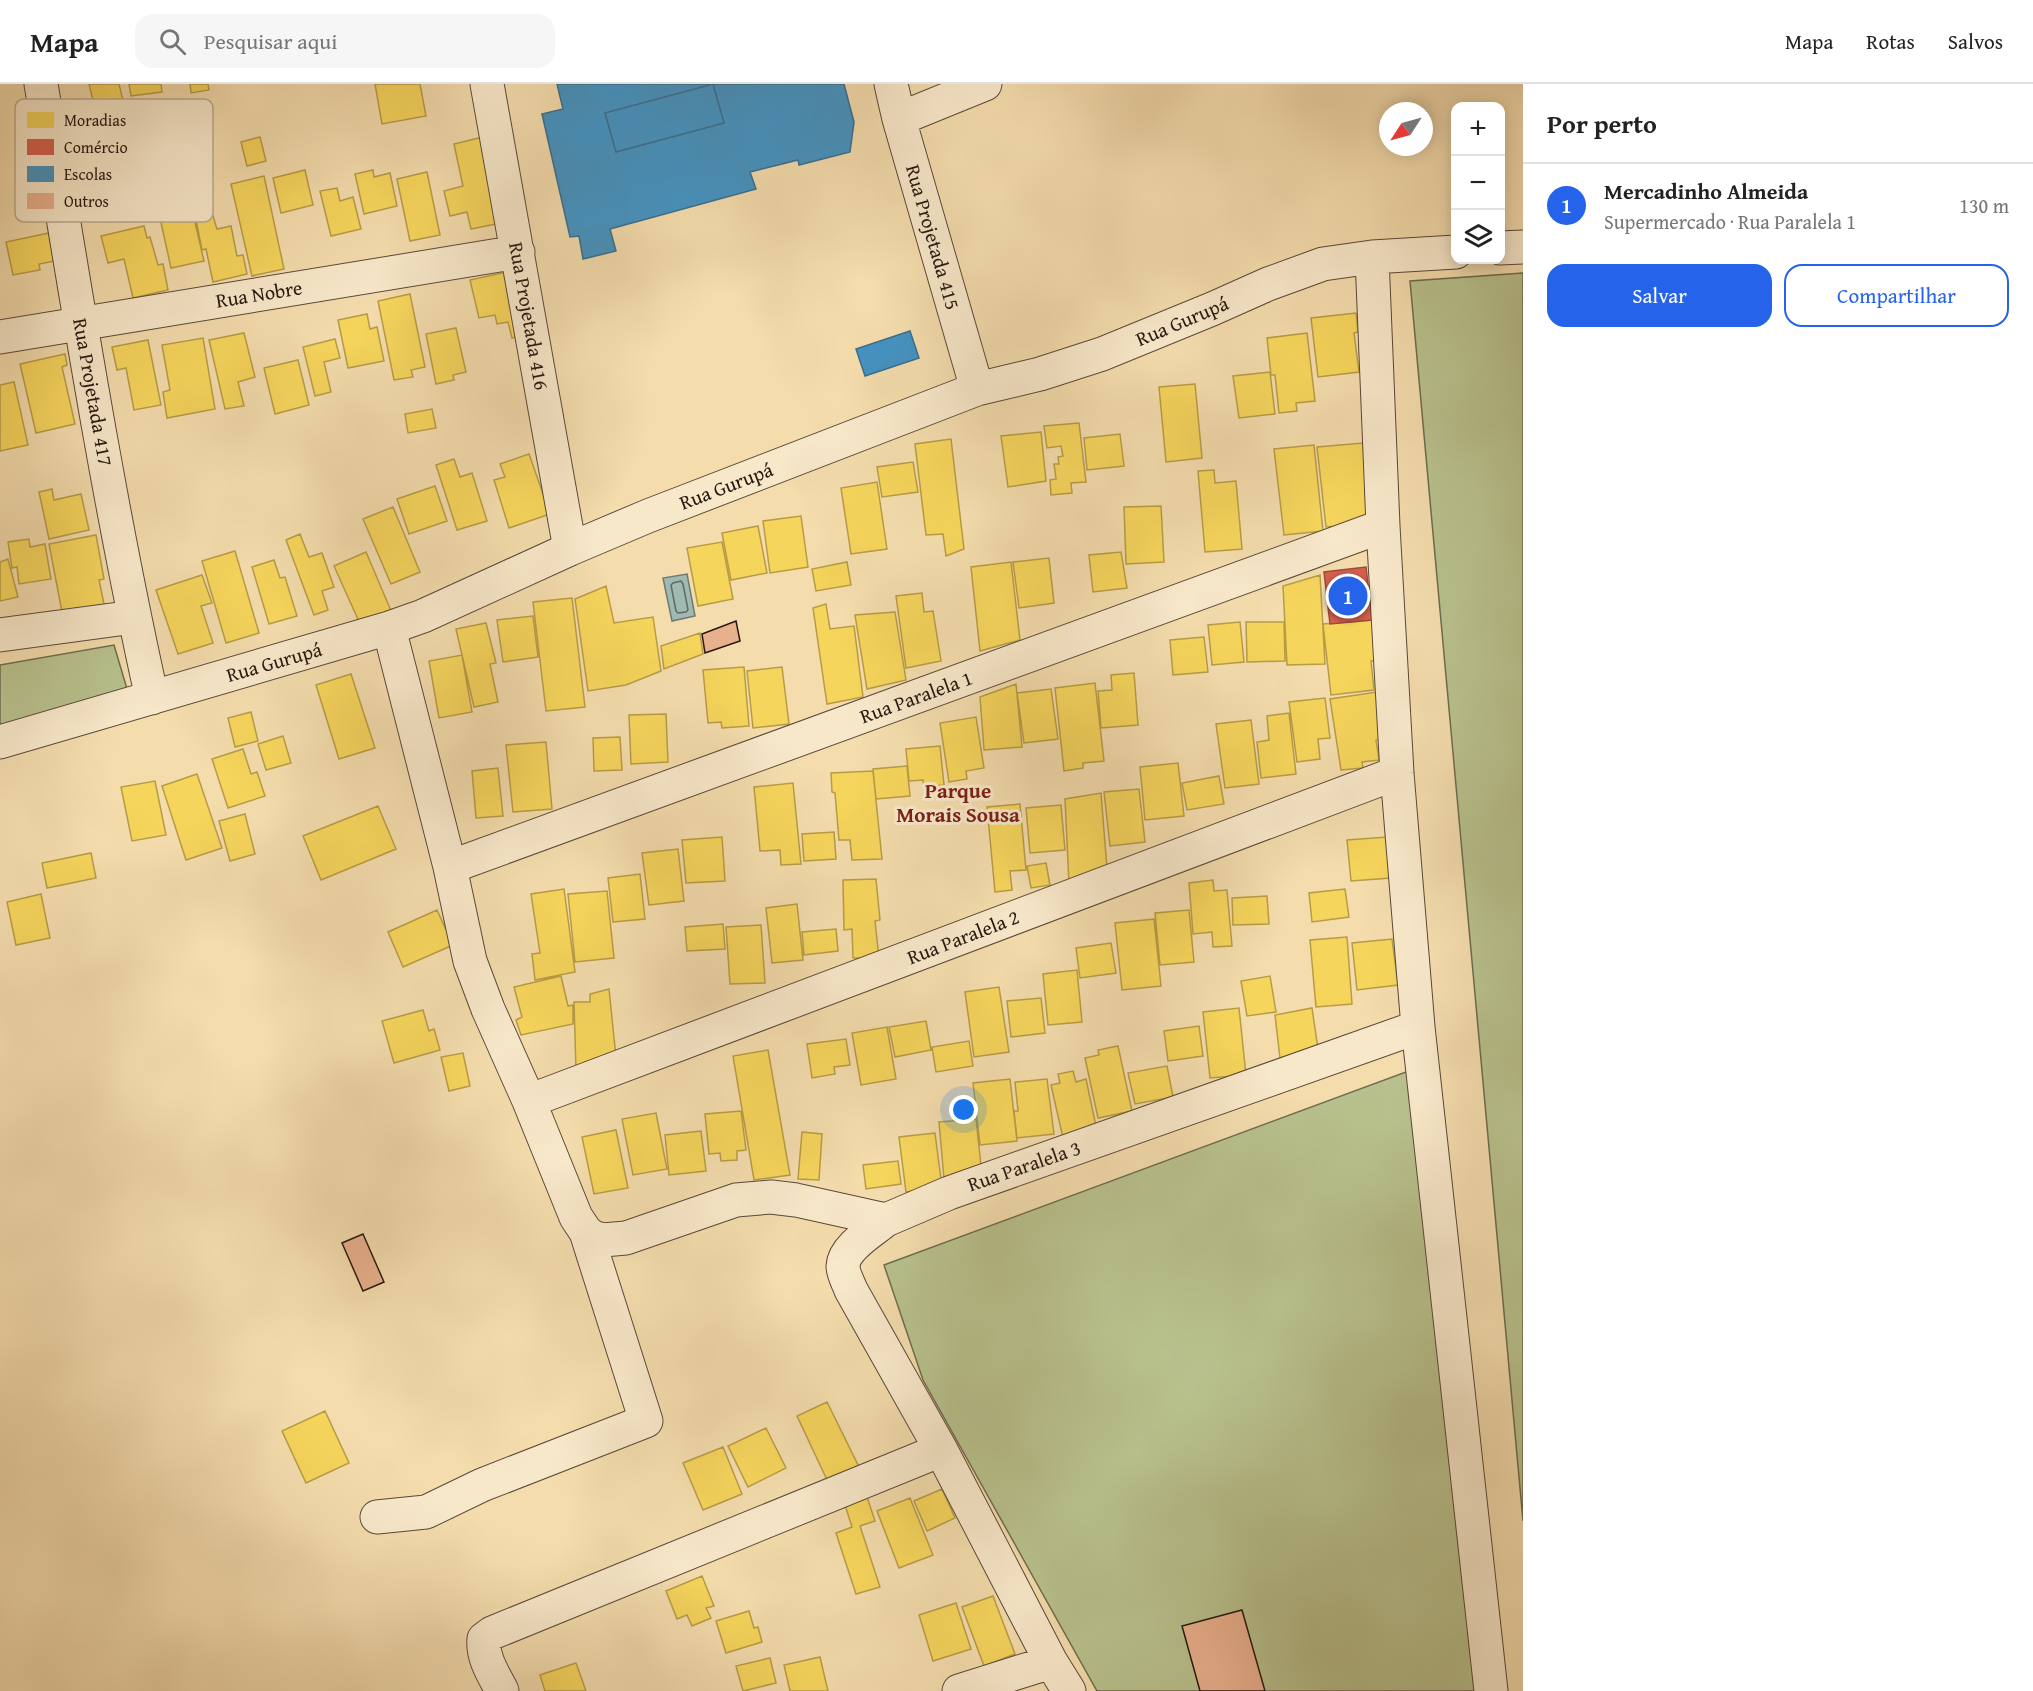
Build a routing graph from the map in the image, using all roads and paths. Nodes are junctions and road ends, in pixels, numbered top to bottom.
1 (41, 84) edge
2 (488, 84) edge
3 (891, 84) edge
4 (985, 84) edge
5 (44, 99) edge
6 (899, 119) junction
7 (64, 222) edge
8 (1523, 247) edge
9 (1505, 249) edge
10 (518, 252) junction
11 (1451, 252) edge
12 (1372, 257) junction
13 (81, 323) junction
14 (0, 337) edge
15 (977, 389) junction
16 (1383, 526) junction
17 (570, 549) junction
18 (134, 617) junction
19 (389, 628) junction
20 (0, 635) edge
21 (152, 698) junction
22 (0, 741) edge
23 (1397, 773) junction
24 (450, 867) junction
25 (1418, 1027) junction
26 (529, 1101) junction
27 (886, 1220) junction
28 (586, 1232) junction
29 (940, 1450) junction
30 (377, 1517) dead end
31 (1051, 1662) junction
32 (502, 1691) edge
33 (959, 1691) edge
34 (1068, 1691) edge
35 (1491, 1691) edge

1 - 5 street, Rua Projetada 417
2 - 10 street, Rua Projetada 416
3 - 6 street, Rua Projetada 415
4 - 6 street
6 - 15 street, Rua Projetada 415
7 - 13 street, Rua Projetada 417
8 - 9 street
10 - 13 street, Rua Nobre
10 - 17 street, Rua Projetada 416
11 - 12 street, Rua Gurupá
12 - 15 street, Rua Gurupá
12 - 16 street
13 - 14 street, Rua Nobre
13 - 18 street, Rua Projetada 417
15 - 17 street, Rua Gurupá
16 - 23 street
16 - 24 street, Rua Paralela 1
17 - 19 street, Rua Gurupá
18 - 20 street
18 - 21 street, Rua Projetada 417
19 - 21 street, Rua Gurupá
19 - 24 street
21 - 22 street, Rua Gurupá
23 - 25 street
23 - 26 street, Rua Paralela 2
24 - 26 street
25 - 27 street, Rua Paralela 3
25 - 35 street
26 - 28 street
27 - 28 street
27 - 29 street, Rua Paralela 3
28 - 30 street
29 - 31 street, Rua Paralela 3
29 - 32 street
31 - 33 street
31 - 34 street, Rua Paralela 3

